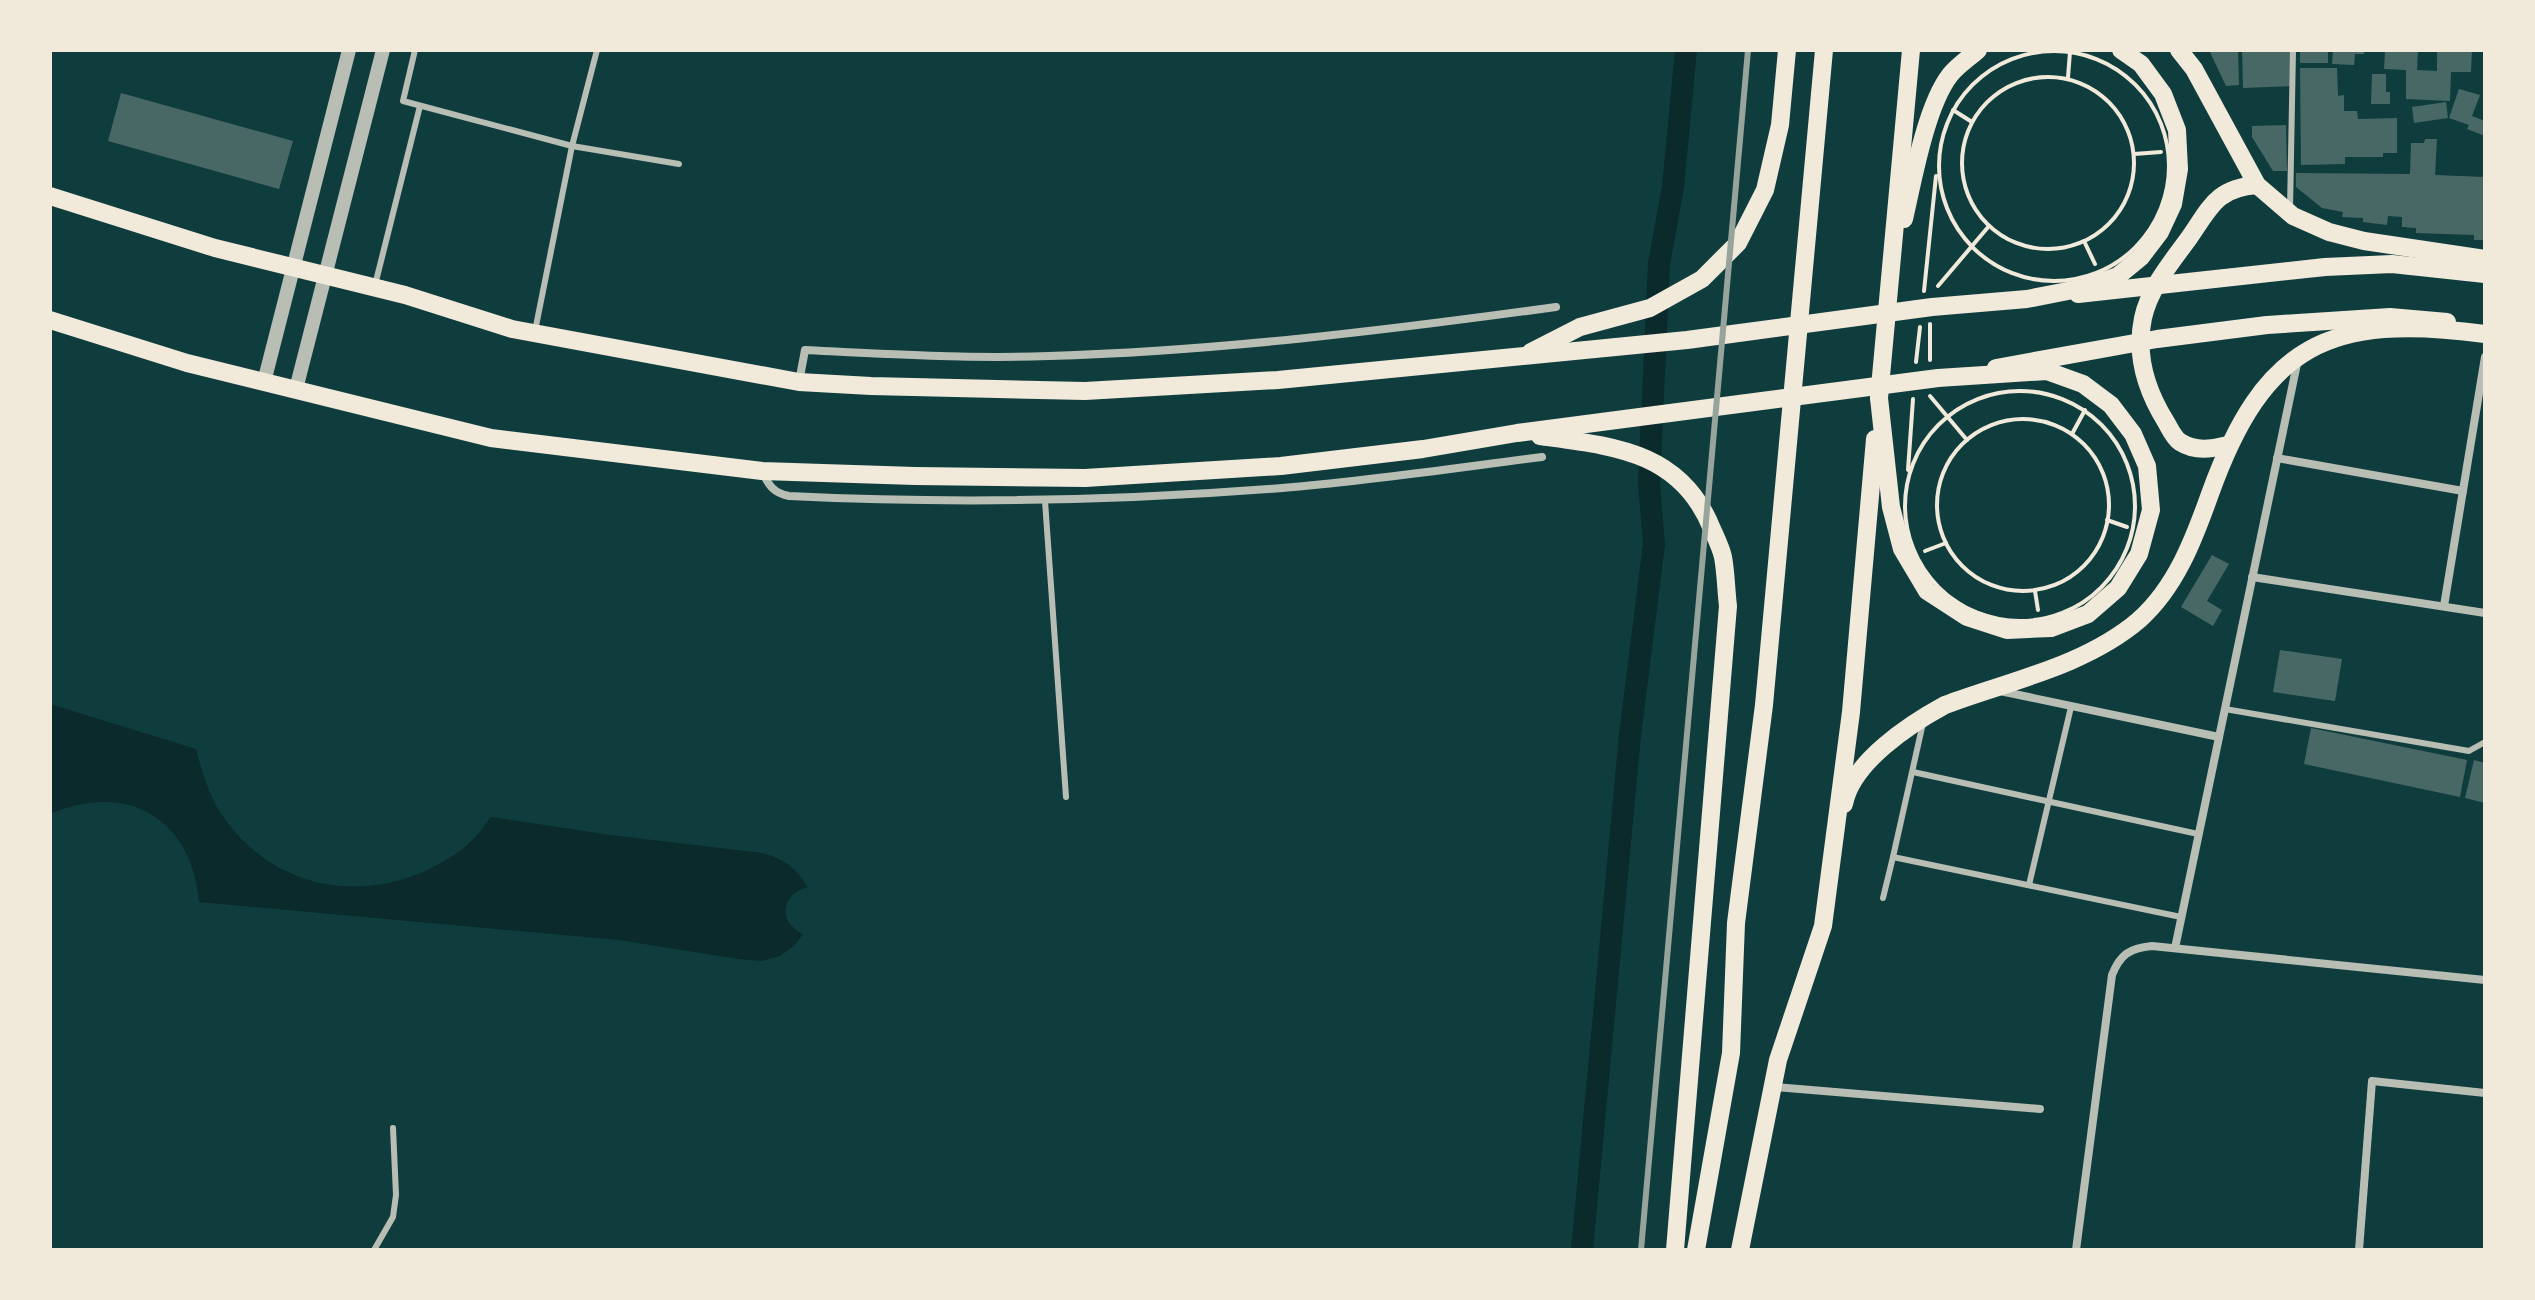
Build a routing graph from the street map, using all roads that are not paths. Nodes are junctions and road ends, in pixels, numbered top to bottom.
1 (349, 50) edge
2 (383, 50) edge
3 (415, 50) edge
4 (597, 50) edge
5 (1787, 50) edge
6 (1824, 50) edge
7 (1911, 50) edge
8 (1978, 50) edge
9 (2121, 50) edge
10 (2179, 50) edge
11 (2293, 50) edge
12 (420, 106) junction
13 (572, 146) junction
14 (679, 164) dead end
15 (2257, 185) junction
16 (50, 196) edge
17 (2289, 213) junction
18 (2485, 259) edge
19 (294, 267) junction
20 (2485, 274) edge
21 (325, 275) junction
22 (375, 287) junction
23 (2027, 299) junction
24 (1886, 300) junction
25 (1556, 307) dead end
26 (50, 320) edge
27 (2485, 327) edge
28 (535, 334) junction
29 (2485, 334) edge
30 (2298, 355) junction
31 (1521, 357) junction
32 (2485, 357) edge
33 (1938, 378) junction
34 (264, 382) junction
35 (799, 382) junction
36 (296, 389) junction
37 (1879, 398) junction
38 (1517, 433) junction
39 (2228, 445) junction
40 (1542, 457) dead end
41 (2277, 458) junction
42 (762, 471) junction
43 (2463, 491) junction
44 (1045, 501) junction
45 (2252, 577) junction
46 (2444, 606) junction
47 (2485, 613) edge
48 (1988, 689) junction
49 (2071, 707) junction
50 (2225, 709) junction
51 (1925, 715) junction
52 (2219, 737) junction
53 (2485, 742) edge
54 (1913, 772) junction
55 (1066, 797) dead end
56 (2049, 801) junction
57 (2198, 834) junction
58 (1893, 857) junction
59 (1829, 877) junction
60 (2029, 885) junction
61 (1883, 898) dead end
62 (2181, 917) junction
63 (2175, 948) junction
64 (2485, 980) edge
65 (1773, 1087) junction
66 (2485, 1093) edge
67 (2040, 1109) dead end
68 (393, 1128) dead end
69 (374, 1250) edge
70 (1675, 1250) edge
71 (1696, 1250) edge
72 (1740, 1250) edge
73 (2076, 1250) edge
74 (2359, 1250) edge

1 - 19 street
2 - 21 street
3 - 12 lane
4 - 13 lane
5 - 31 main road
6 - 71 main road
7 - 24 main road
8 - 24 main road
9 - 23 main road
10 - 15 main road
11 - 17 lane
12 - 13 lane
12 - 22 lane
13 - 14 lane
13 - 28 lane
15 - 17 main road
15 - 39 main road
16 - 19 main road
17 - 18 main road
19 - 21 main road
19 - 34 street
20 - 23 main road
21 - 22 main road
21 - 36 street
22 - 28 main road
23 - 31 main road
24 - 37 main road
25 - 35 street
26 - 34 main road
27 - 33 main road
28 - 35 main road
29 - 30 main road
30 - 39 main road
30 - 41 street
31 - 35 main road
32 - 43 street
33 - 37 main road
33 - 38 main road
34 - 36 main road
36 - 42 main road
37 - 59 main road
38 - 42 main road
38 - 70 main road
39 - 48 main road
40 - 44 street
41 - 43 street
41 - 45 street
42 - 44 street
43 - 46 street
44 - 55 lane
45 - 46 street
45 - 50 street
46 - 47 street
48 - 49 street
48 - 51 main road
49 - 52 street
49 - 56 lane
50 - 52 street
50 - 53 lane
51 - 54 lane
51 - 59 main road
52 - 57 street
54 - 56 lane
54 - 58 lane
56 - 57 lane
56 - 60 lane
57 - 62 street
58 - 60 lane
58 - 61 lane
59 - 65 main road
60 - 62 lane
62 - 63 street
63 - 64 street
63 - 73 street
65 - 67 street
65 - 72 main road
66 - 74 street
68 - 69 lane

